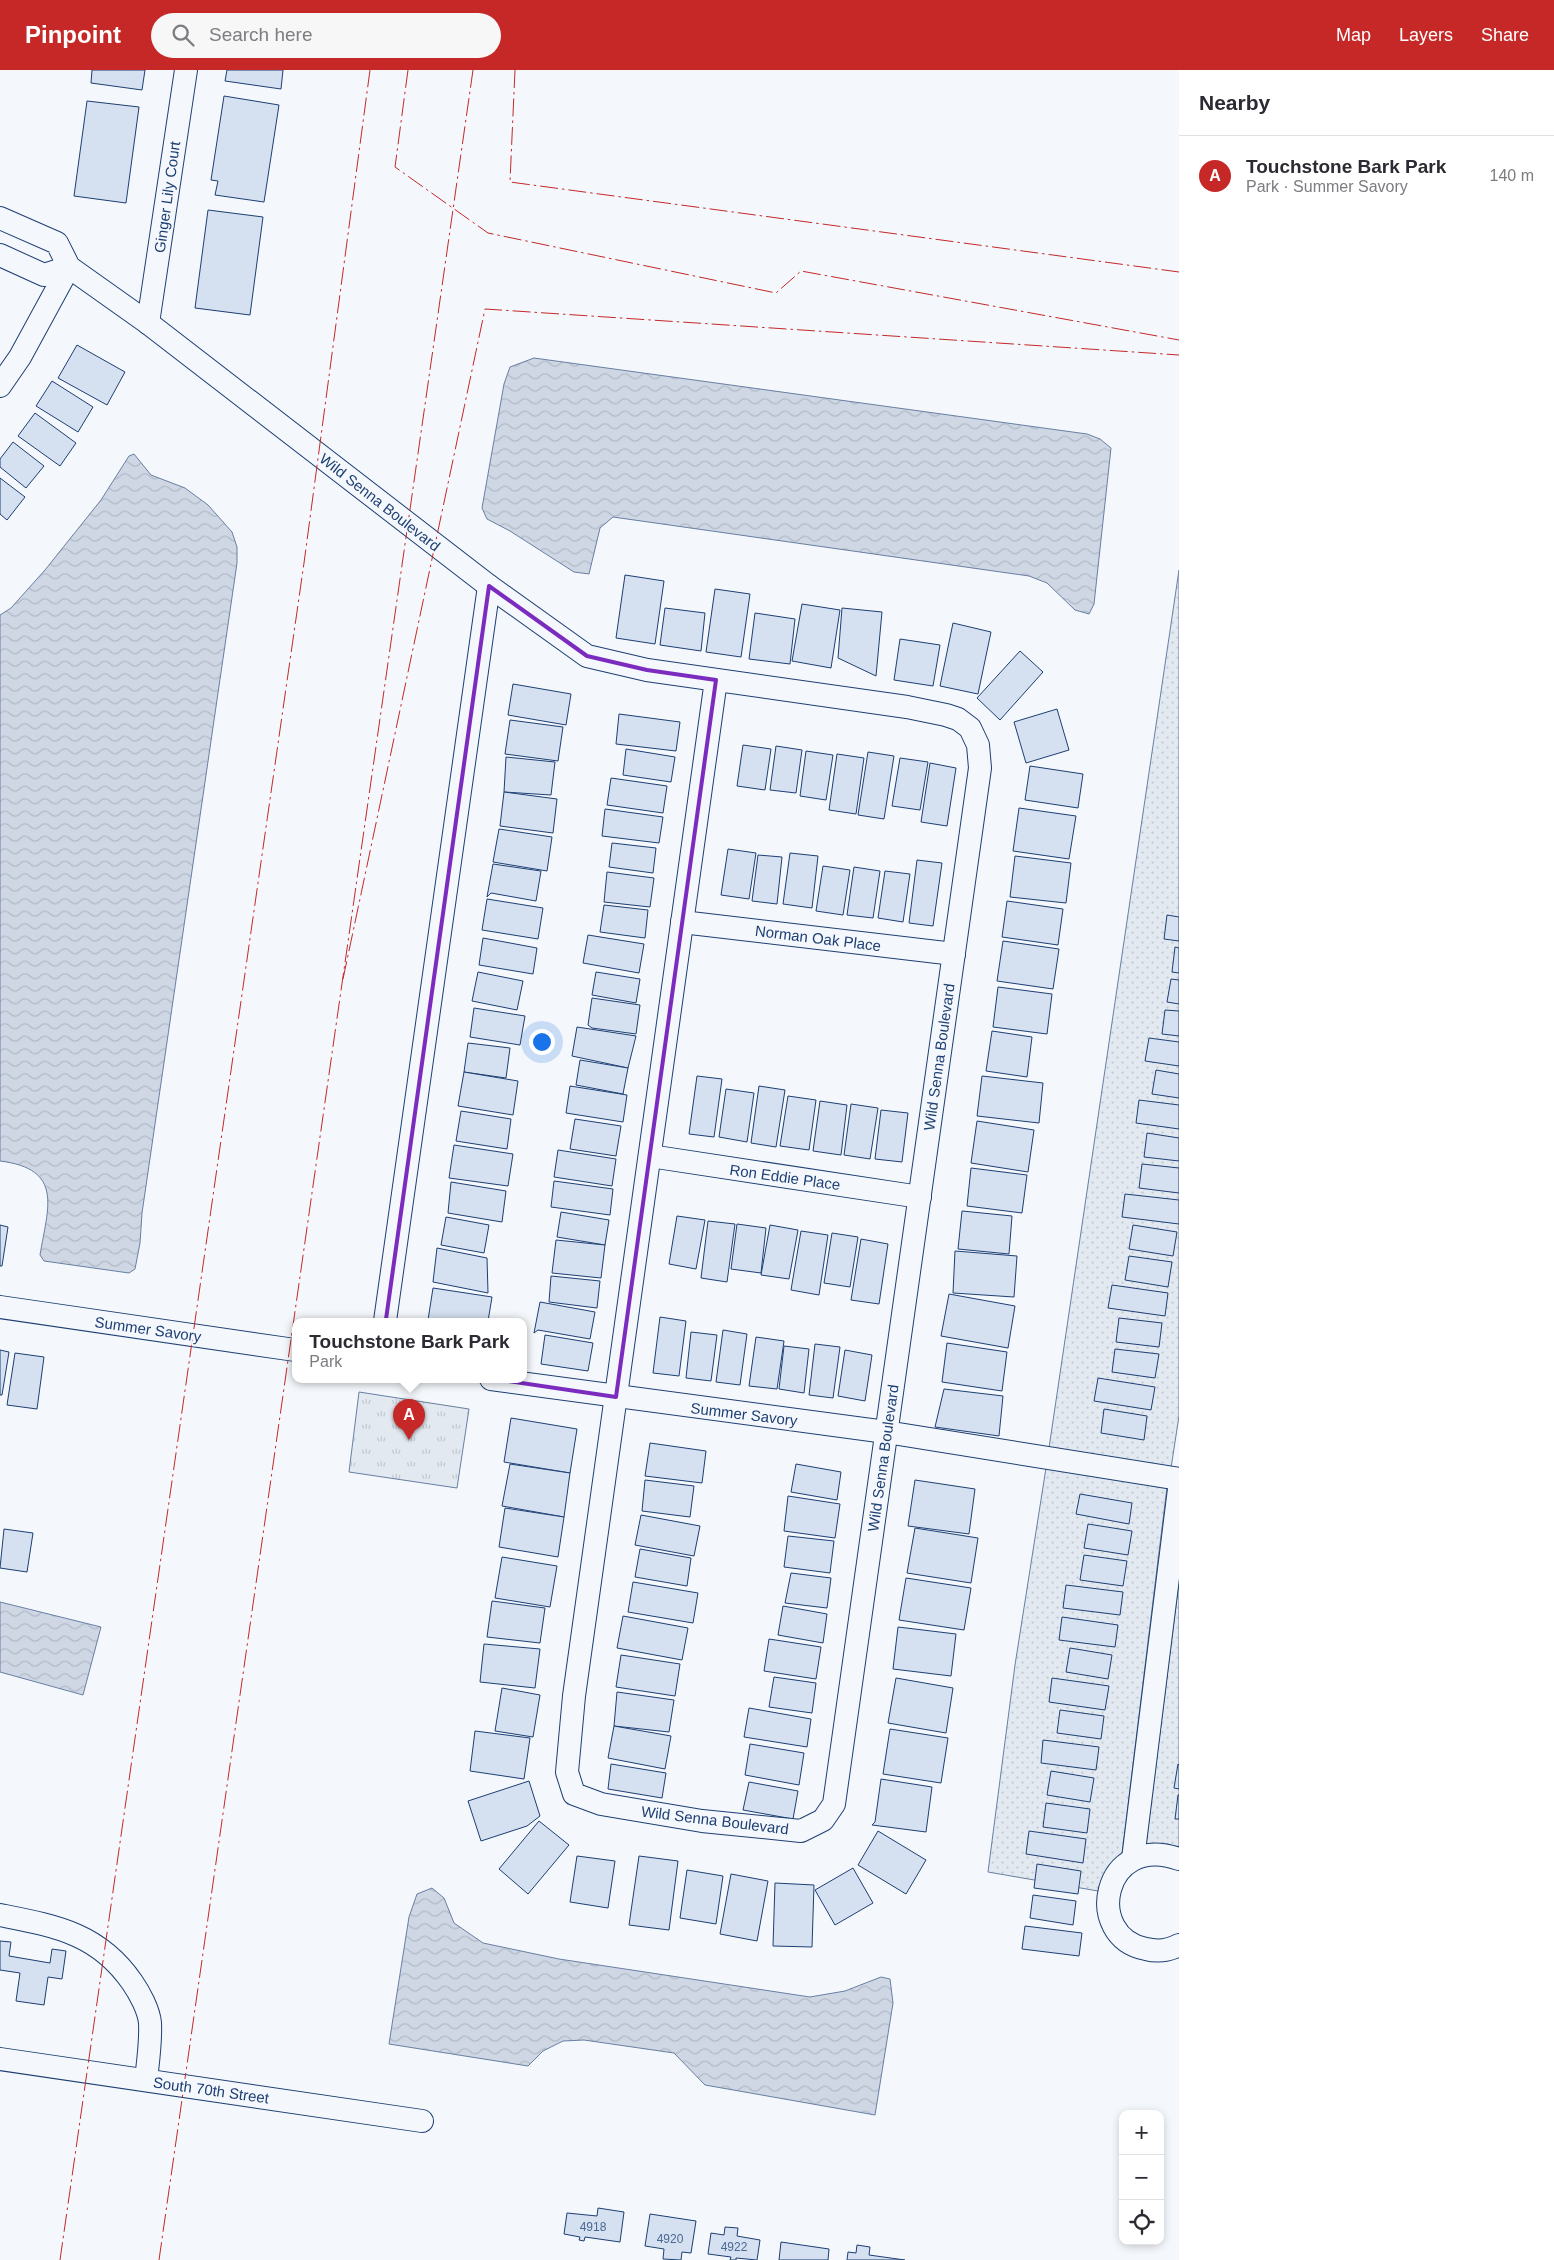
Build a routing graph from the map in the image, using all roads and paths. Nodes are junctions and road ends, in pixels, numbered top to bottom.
1 (186, 70) edge
2 (0, 218) edge
3 (0, 255) edge
4 (69, 268) junction
5 (148, 323) junction
6 (0, 386) edge
7 (489, 586) junction
8 (716, 680) junction
9 (682, 922) junction
10 (954, 954) junction
11 (650, 1156) junction
12 (920, 1197) junction
13 (0, 1307) edge
14 (386, 1318) edge
15 (292, 1350) edge
16 (519, 1383) edge
17 (616, 1397) junction
18 (886, 1432) junction
19 (1179, 1479) edge
20 (1179, 1489) edge
21 (1133, 1859) junction
22 (1179, 1859) edge
23 (0, 1915) edge
24 (1179, 1945) edge
25 (0, 2058) edge
26 (146, 2080) junction
27 (422, 2121) dead end

1 - 5 street, Ginger Lily Court
2 - 4 street, Wild Senna Boulevard
3 - 4 street
4 - 5 street, Wild Senna Boulevard
4 - 6 street
5 - 7 street, Wild Senna Boulevard
7 - 8 street, Wild Senna Boulevard
7 - 14 street
8 - 9 street, Wild Senna Boulevard
8 - 10 street, Wild Senna Boulevard
9 - 10 street, Norman Oak Place
9 - 11 street, Wild Senna Boulevard
10 - 12 street, Wild Senna Boulevard
11 - 12 street, Ron Eddie Place
11 - 17 street, Wild Senna Boulevard
12 - 18 street, Wild Senna Boulevard
13 - 15 street, Summer Savory
16 - 17 street, Summer Savory
17 - 18 street, Summer Savory
17 - 18 street, Wild Senna Boulevard
18 - 19 street, Summer Savory
20 - 21 street
21 - 22 street
21 - 24 street
23 - 26 street
25 - 26 street, South 70th Street
26 - 27 street, South 70th Street

